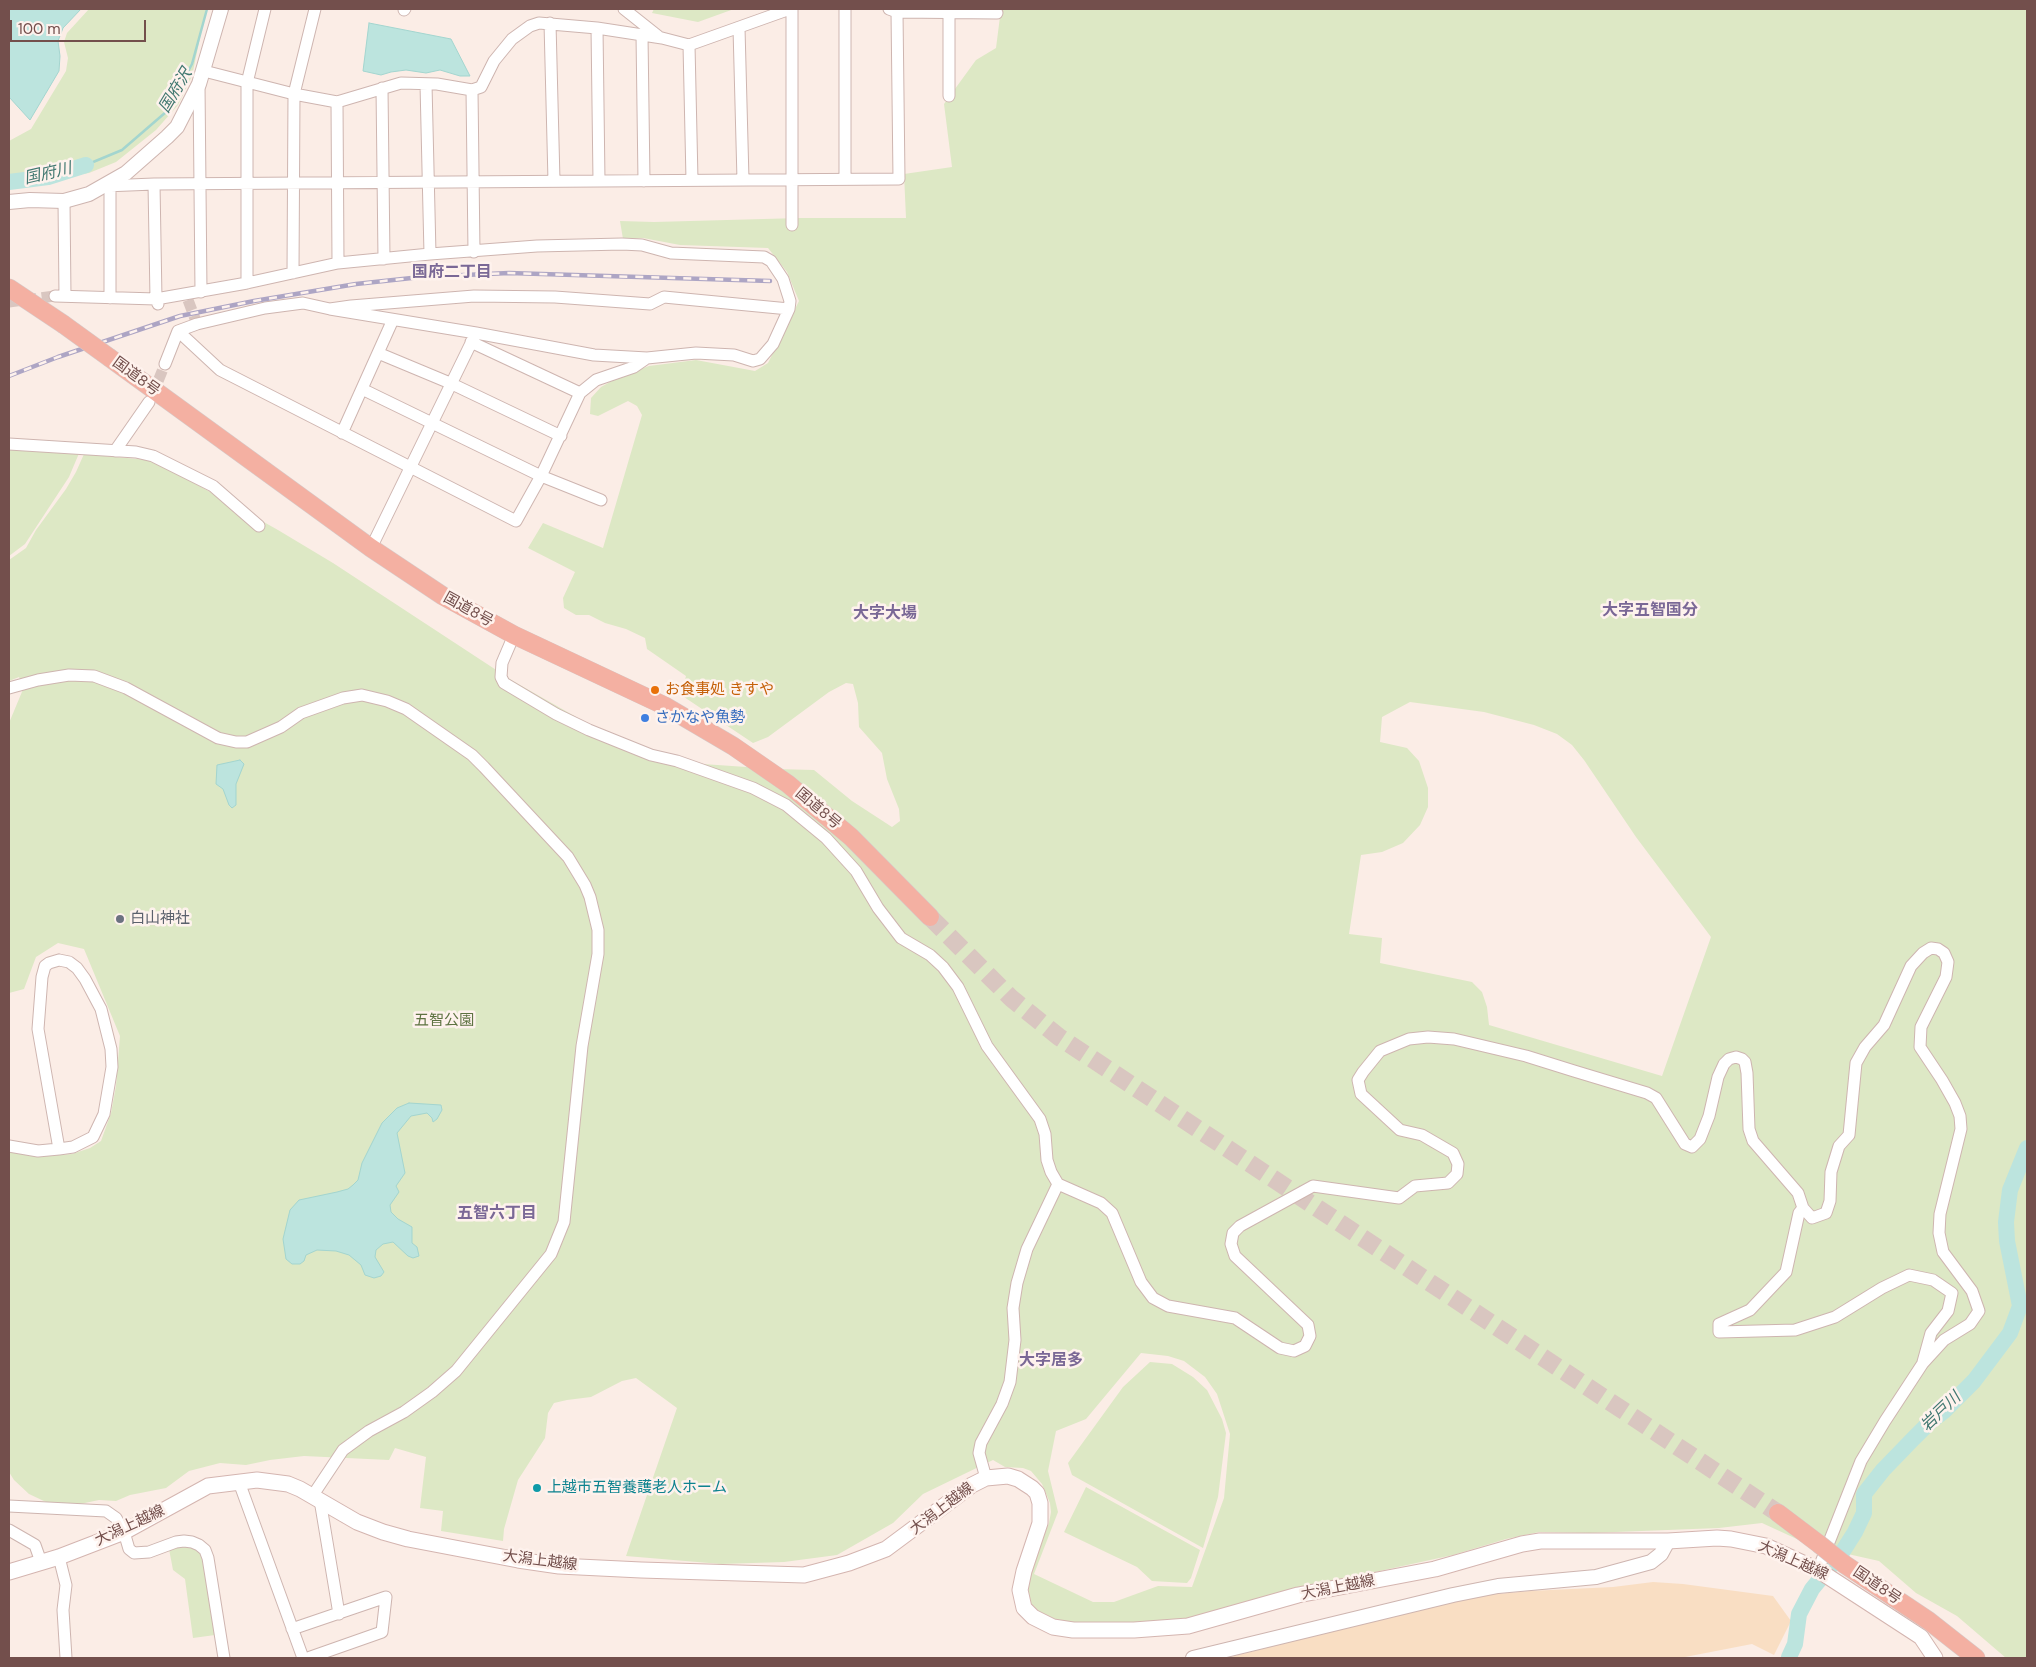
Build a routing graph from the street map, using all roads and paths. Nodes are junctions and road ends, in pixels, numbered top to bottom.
1 (221, 9) edge
2 (266, 9) edge
3 (315, 9) edge
4 (624, 9) edge
5 (791, 9) edge
6 (845, 9) edge
7 (893, 10) edge
8 (637, 13) edge
9 (949, 13) junction
10 (997, 13) dead end
11 (550, 23) junction
12 (597, 28) junction
13 (739, 28) junction
14 (642, 35) junction
15 (662, 38) junction
16 (690, 45) junction
17 (201, 78) junction
18 (247, 83) junction
19 (426, 84) junction
20 (382, 88) junction
21 (472, 90) junction
22 (294, 94) junction
23 (949, 96) dead end
24 (337, 102) junction
25 (845, 179) junction
26 (692, 180) junction
27 (742, 180) junction
28 (792, 180) junction
29 (554, 181) junction
30 (599, 181) junction
31 (644, 181) junction
32 (383, 182) junction
33 (429, 182) junction
34 (474, 182) junction
35 (200, 183) junction
36 (247, 183) junction
37 (293, 183) junction
38 (337, 183) junction
39 (154, 184) junction
40 (107, 186) junction
41 (9, 202) edge
42 (64, 202) junction
43 (792, 225) dead end
44 (474, 252) junction
45 (430, 254) junction
46 (384, 259) junction
47 (338, 263) junction
48 (293, 273) junction
49 (247, 284) junction
50 (9, 288) edge
51 (201, 292) junction
52 (110, 298) junction
53 (156, 299) junction
54 (188, 300) dead end
55 (330, 309) junction
56 (789, 309) junction
57 (391, 324) dead end
58 (178, 331) junction
59 (474, 338) junction
60 (378, 353) junction
61 (647, 358) junction
62 (165, 364) tunnel mouth
63 (450, 383) junction
64 (362, 389) junction
65 (580, 393) junction
66 (149, 402) tunnel mouth
67 (433, 422) junction
68 (342, 432) junction
69 (561, 436) junction
70 (9, 444) edge
71 (115, 451) junction
72 (411, 466) junction
73 (541, 476) junction
74 (601, 500) dead end
75 (258, 526) dead end
76 (371, 548) junction
77 (514, 635) junction
78 (9, 688) edge
79 (930, 917) tunnel mouth
80 (9, 1146) edge
81 (60, 1149) junction
82 (1058, 1184) junction
83 (1803, 1208) junction
84 (1923, 1363) junction
85 (986, 1478) junction
86 (239, 1482) junction
87 (316, 1497) junction
88 (9, 1506) edge
89 (1778, 1513) tunnel mouth
90 (9, 1530) edge
91 (124, 1532) junction
92 (1668, 1542) junction
93 (59, 1557) junction
94 (41, 1562) junction
95 (1818, 1570) junction
96 (9, 1572) edge
97 (339, 1614) junction
98 (292, 1629) junction
99 (66, 1658) edge
100 (224, 1658) edge
101 (303, 1658) edge
102 (308, 1658) edge
103 (1193, 1658) edge
104 (1935, 1658) edge
105 (1976, 1658) edge

1 - 17 street
2 - 18 street
3 - 22 street
4 - 8 street
5 - 13 street
5 - 28 street
6 - 25 street
7 - 9 street
7 - 25 street
8 - 15 street
9 - 10 street
9 - 23 street
11 - 12 street
11 - 21 street
11 - 29 street
12 - 14 street
12 - 30 street
13 - 16 street
13 - 27 street
14 - 15 street
14 - 31 street
15 - 16 street
16 - 26 street
17 - 18 street
17 - 35 street
17 - 40 street
18 - 22 street
18 - 36 street
19 - 20 street
19 - 21 street
19 - 33 street
20 - 24 street
20 - 32 street
21 - 34 street
22 - 24 street
22 - 37 street
24 - 38 street
25 - 28 street
26 - 27 street
26 - 31 street
27 - 28 street
28 - 43 street
29 - 30 street
29 - 34 street
30 - 31 street
32 - 33 street
32 - 38 street
32 - 46 street
33 - 34 street
33 - 45 street
34 - 44 street
35 - 36 street
35 - 39 street
35 - 51 street
36 - 37 street
36 - 49 street
37 - 38 street
37 - 48 street
38 - 47 street
39 - 40 street
39 - 53 street
40 - 42 street
40 - 52 street
41 - 42 street
42 - 52 street
44 - 45 street
44 - 56 street
45 - 46 street
46 - 47 street
47 - 48 street
48 - 49 street
49 - 51 street
50 - 76 highway, 国道8号, bridge
51 - 53 street
52 - 53 street
53 - 54 street
55 - 56 street
55 - 58 street
55 - 59 street
56 - 61 street
57 - 60 street
58 - 62 street
58 - 68 street
59 - 61 street
59 - 63 street
59 - 65 street
60 - 63 street
60 - 64 street
61 - 65 street
63 - 67 street
63 - 69 street
64 - 67 street
64 - 68 street
65 - 69 street
66 - 71 street
67 - 72 street
67 - 73 street
68 - 72 street
69 - 73 street
70 - 71 street
71 - 75 street
72 - 73 street
72 - 76 street
73 - 74 street
76 - 77 highway, 国道8号
77 - 79 highway, 国道8号
77 - 82 street
78 - 87 street
80 - 81 street
81 - 81 street
82 - 83 street
82 - 85 street
83 - 84 street
83 - 84 street
84 - 95 street
85 - 87 main road, 大潟上越線
85 - 92 main road, 大潟上越線
86 - 87 main road, 大潟上越線
86 - 91 main road, 大潟上越線
86 - 98 street
87 - 97 street
88 - 91 street
89 - 105 highway, 国道8号, bridge
90 - 94 street
91 - 93 main road, 大潟上越線
91 - 100 street
92 - 95 main road, 大潟上越線
92 - 103 street
93 - 94 main road, 大潟上越線
93 - 99 street
94 - 96 main road, 大潟上越線
95 - 104 main road, 大潟上越線
97 - 98 street
97 - 102 street
98 - 101 street

